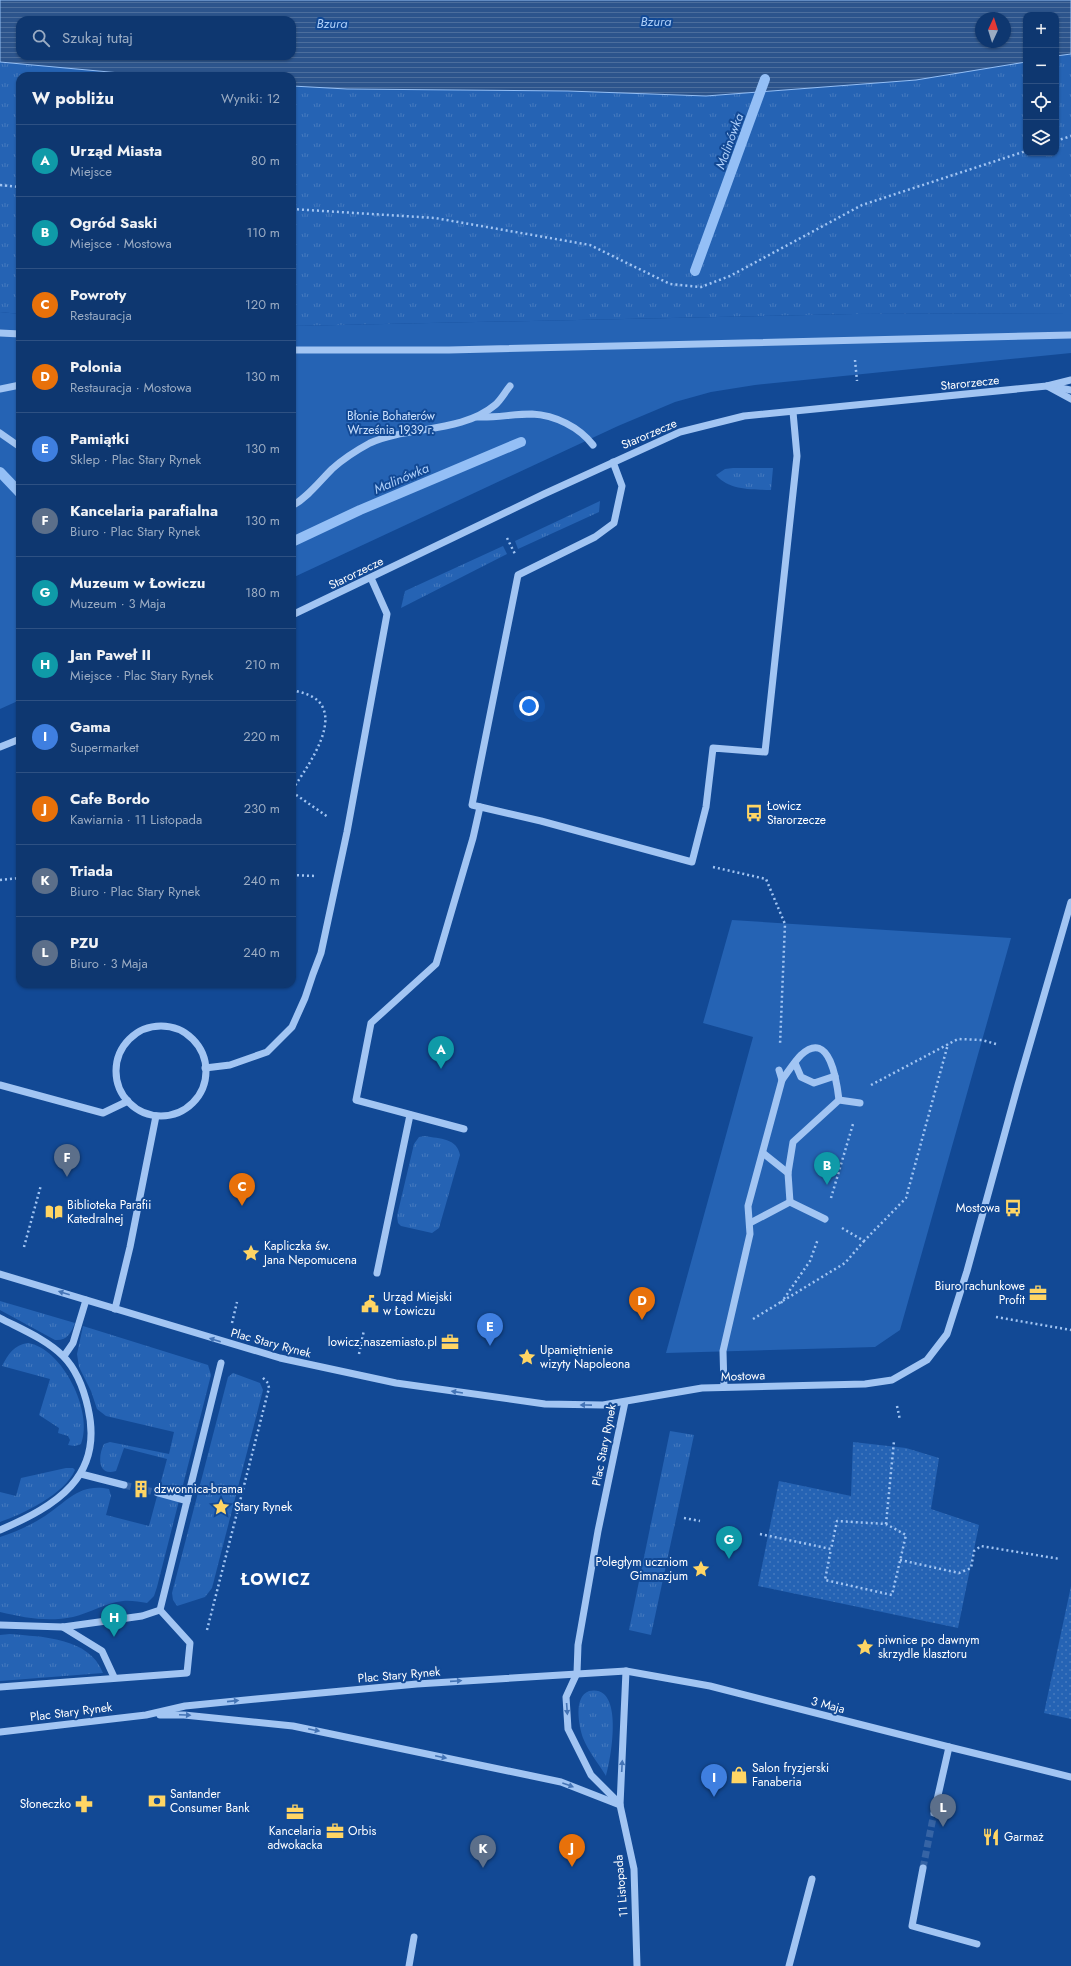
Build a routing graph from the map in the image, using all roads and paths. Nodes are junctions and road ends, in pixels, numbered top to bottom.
1 (1071, 136) edge
2 (1059, 140) edge
3 (1023, 152) edge
4 (0, 185) edge
5 (16, 187) edge
6 (296, 209) edge
7 (0, 333) edge
8 (16, 334) edge
9 (1071, 335) edge
10 (296, 350) edge
11 (1071, 380) edge
12 (16, 386) edge
13 (510, 386) dead end
14 (1047, 386) junction
15 (0, 390) edge
16 (1071, 390) edge
17 (1071, 399) edge
18 (793, 412) junction
19 (472, 417) junction
20 (0, 433) edge
21 (16, 444) edge
22 (593, 445) dead end
23 (613, 462) junction
24 (296, 504) edge
25 (507, 538) dead end
26 (513, 550) dead end
27 (371, 578) junction
28 (296, 613) edge
29 (296, 691) edge
30 (16, 741) edge
31 (0, 747) edge
32 (296, 785) edge
33 (296, 794) edge
34 (480, 807) junction
35 (348, 828) junction
36 (692, 862) junction
37 (16, 878) edge
38 (0, 880) edge
39 (1071, 902) edge
40 (949, 1044) junction
41 (996, 1044) dead end
42 (795, 1063) junction
43 (205, 1068) junction
44 (779, 1070) joint
45 (835, 1076) junction
46 (782, 1080) junction
47 (0, 1085) edge
48 (839, 1100) junction
49 (128, 1101) junction
50 (860, 1102) junction
51 (410, 1115) junction
52 (156, 1116) junction
53 (464, 1129) dead end
54 (763, 1153) junction
55 (788, 1172) junction
56 (41, 1185) dead end
57 (790, 1202) junction
58 (825, 1219) junction
59 (750, 1223) junction
60 (864, 1241) junction
61 (24, 1247) dead end
62 (377, 1273) dead end
63 (0, 1274) edge
64 (86, 1300) junction
65 (237, 1302) dead end
66 (781, 1303) junction
67 (114, 1308) junction
68 (996, 1317) dead end
69 (0, 1318) edge
70 (231, 1325) dead end
71 (364, 1330) dead end
72 (1071, 1330) edge
73 (727, 1335) junction
74 (360, 1347) dead end
75 (64, 1356) junction
76 (221, 1363) dead end
77 (260, 1375) dead end
78 (724, 1387) junction
79 (625, 1402) junction
80 (897, 1406) dead end
81 (900, 1420) dead end
82 (894, 1441) dead end
83 (81, 1474) junction
84 (124, 1485) tunnel mouth
85 (158, 1493) tunnel mouth
86 (187, 1501) junction
87 (684, 1518) dead end
88 (700, 1521) dead end
89 (886, 1524) junction
90 (0, 1530) edge
91 (760, 1534) dead end
92 (831, 1550) junction
93 (900, 1560) junction
94 (1060, 1560) dead end
95 (160, 1610) junction
96 (0, 1625) edge
97 (63, 1627) junction
98 (206, 1632) dead end
99 (626, 1671) junction
100 (578, 1673) junction
101 (114, 1677) junction
102 (0, 1687) edge
103 (146, 1714) junction
104 (0, 1732) edge
105 (949, 1748) junction
106 (1071, 1777) edge
107 (620, 1804) junction
108 (934, 1813) tunnel mouth
109 (924, 1868) tunnel mouth
110 (812, 1879) dead end
111 (414, 1937) dead end
112 (977, 1944) dead end
113 (410, 1966) edge
114 (637, 1966) edge
115 (789, 1966) edge

1 - 2 path
3 - 6 path
4 - 5 path
7 - 8 street
9 - 10 street
11 - 14 street, Starorzecze
12 - 15 street
13 - 19 street
14 - 16 street, Starorzecze
14 - 17 street
14 - 18 street, Starorzecze
18 - 23 street, Starorzecze
18 - 36 street
19 - 22 street
19 - 24 street
20 - 21 street
23 - 27 street, Starorzecze
23 - 34 street
25 - 26 path
27 - 28 street, Starorzecze
27 - 35 street
29 - 32 path
30 - 31 street
33 - 35 path
34 - 36 street
34 - 51 street
35 - 43 street
36 - 44 path
37 - 38 path
39 - 78 street, Mostowa
40 - 41 path
40 - 50 path
40 - 60 path
42 - 45 street
42 - 45 street
42 - 46 street
43 - 49 street
43 - 52 street
44 - 46 street
45 - 48 street
46 - 54 street
47 - 49 street
48 - 50 street
48 - 55 street
49 - 52 street
50 - 58 path
51 - 53 street
51 - 62 street
52 - 67 street
54 - 55 street
54 - 59 street
55 - 57 street
56 - 61 path
57 - 58 street
57 - 59 street
58 - 60 path
58 - 66 path
59 - 73 street
60 - 66 path
64 -> 63 street, Plac Stary Rynek
64 - 67 street, Plac Stary Rynek
64 - 75 street
65 - 70 path
66 - 73 path
79 -> 67 street, Plac Stary Rynek
68 - 72 path
69 - 75 street
71 - 74 path
73 - 78 street
75 - 83 street
76 - 86 street
77 - 98 path
78 - 79 street, Mostowa
79 - 100 street, Plac Stary Rynek
80 - 81 path
82 - 89 path
83 - 84 street
83 - 90 street
85 - 86 street
86 - 95 street
87 - 88 path
89 - 92 path
89 - 93 path
91 - 92 path
92 - 93 path
93 - 94 path
95 - 97 street
95 - 101 street
96 - 97 street
97 - 101 street
99 - 100 street, 3 Maja
99 - 105 street, 3 Maja
107 -> 99 street, 11 Listopada
103 -> 100 street, Plac Stary Rynek
100 -> 107 street
101 - 102 street
103 - 104 street, Plac Stary Rynek
103 -> 107 street, Plac Stary Rynek
105 - 106 street, 3 Maja
105 - 108 street
107 - 114 street, 11 Listopada
109 - 112 street
110 - 115 street
111 - 113 street

